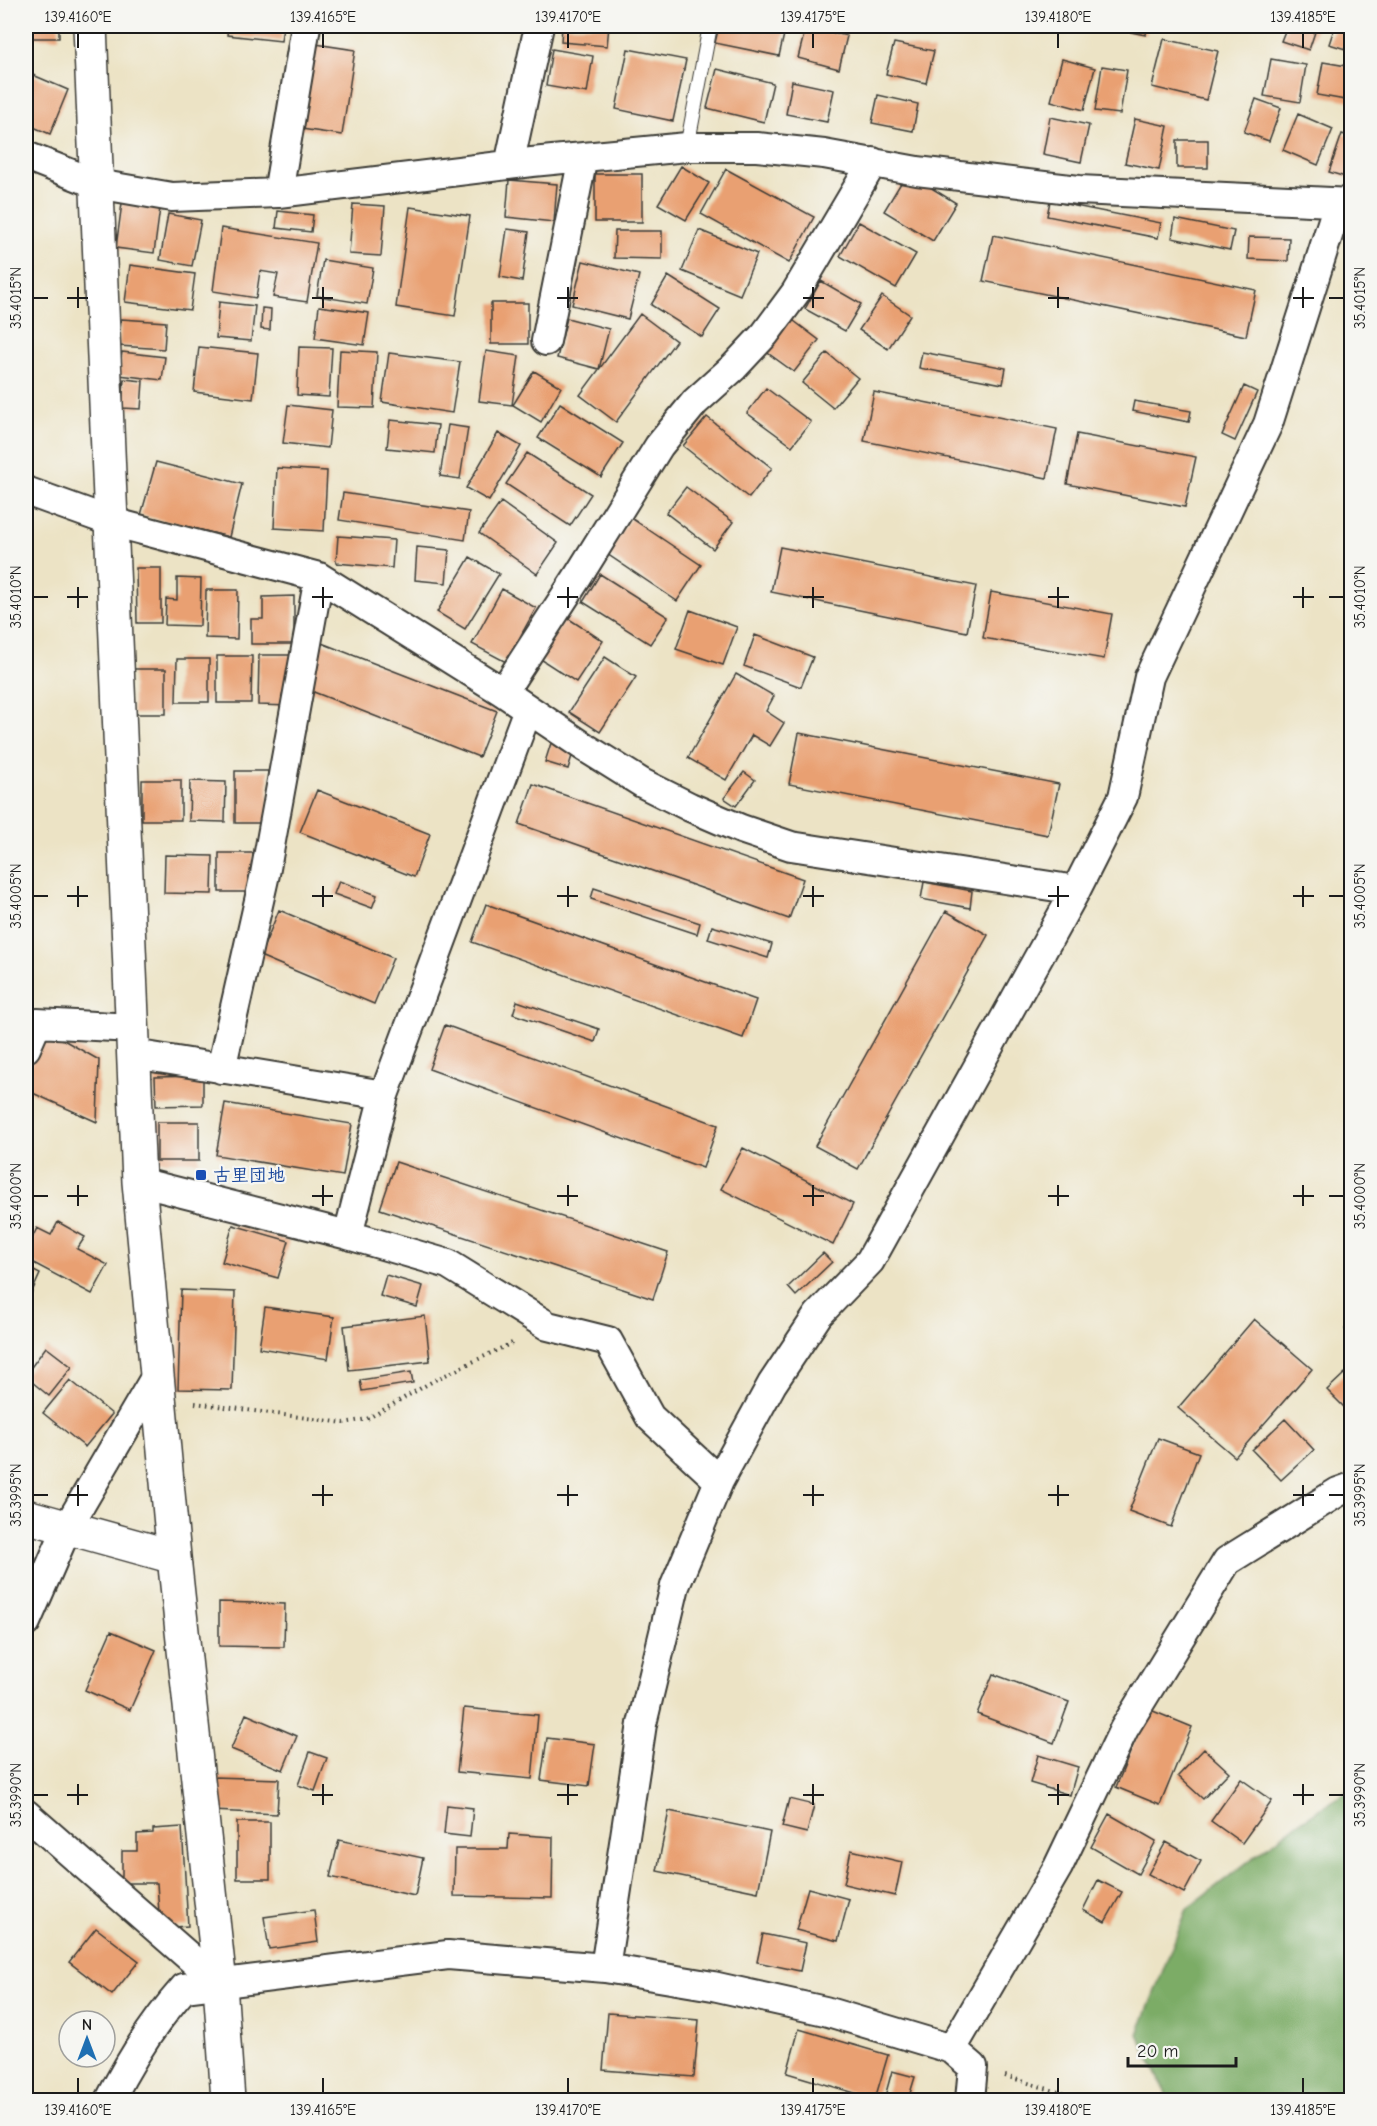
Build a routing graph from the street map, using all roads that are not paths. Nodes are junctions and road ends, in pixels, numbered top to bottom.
1 (90, 26) edge
2 (306, 26) edge
3 (539, 26) edge
4 (710, 26) edge
5 (687, 147) junction
6 (26, 156) edge
7 (583, 158) junction
8 (873, 162) junction
9 (509, 165) junction
10 (97, 184) junction
11 (278, 193) junction
12 (1345, 203) edge
13 (546, 341) dead end
14 (26, 491) edge
15 (111, 522) junction
16 (319, 577) junction
17 (503, 692) junction
18 (528, 709) junction
19 (1076, 890) junction
20 (133, 1041) junction
21 (26, 1048) edge
22 (221, 1069) junction
23 (384, 1095) junction
24 (140, 1182) junction
25 (348, 1235) junction
26 (157, 1387) junction
27 (719, 1481) junction
28 (1352, 1487) edge
29 (26, 1516) edge
30 (67, 1528) junction
31 (174, 1557) junction
32 (26, 1622) edge
33 (26, 1814) edge
34 (605, 1968) junction
35 (220, 1984) junction
36 (962, 2058) junction
37 (110, 2100) edge
38 (228, 2100) edge
39 (970, 2100) edge

1 - 10 street
2 - 11 street
3 - 9 street
4 - 5 lane
5 - 7 street
5 - 8 street
6 - 10 street
7 - 9 street
7 - 13 street
8 - 12 street
8 - 17 street
9 - 11 street
10 - 11 street
10 - 15 street
12 - 19 street
14 - 15 street
15 - 16 street
15 - 20 street
16 - 17 street
16 - 22 street
17 - 18 street
18 - 19 street
18 - 23 street
19 - 27 street
20 - 21 street
20 - 22 street
20 - 24 street
22 - 23 street
23 - 25 street
24 - 25 street
24 - 26 street
25 - 27 street
26 - 30 street
26 - 31 street
27 - 34 street
28 - 36 street
29 - 30 street
30 - 31 street
30 - 32 street
31 - 35 street
33 - 35 street
34 - 35 street
34 - 36 street
35 - 37 street
35 - 38 street
36 - 39 street

